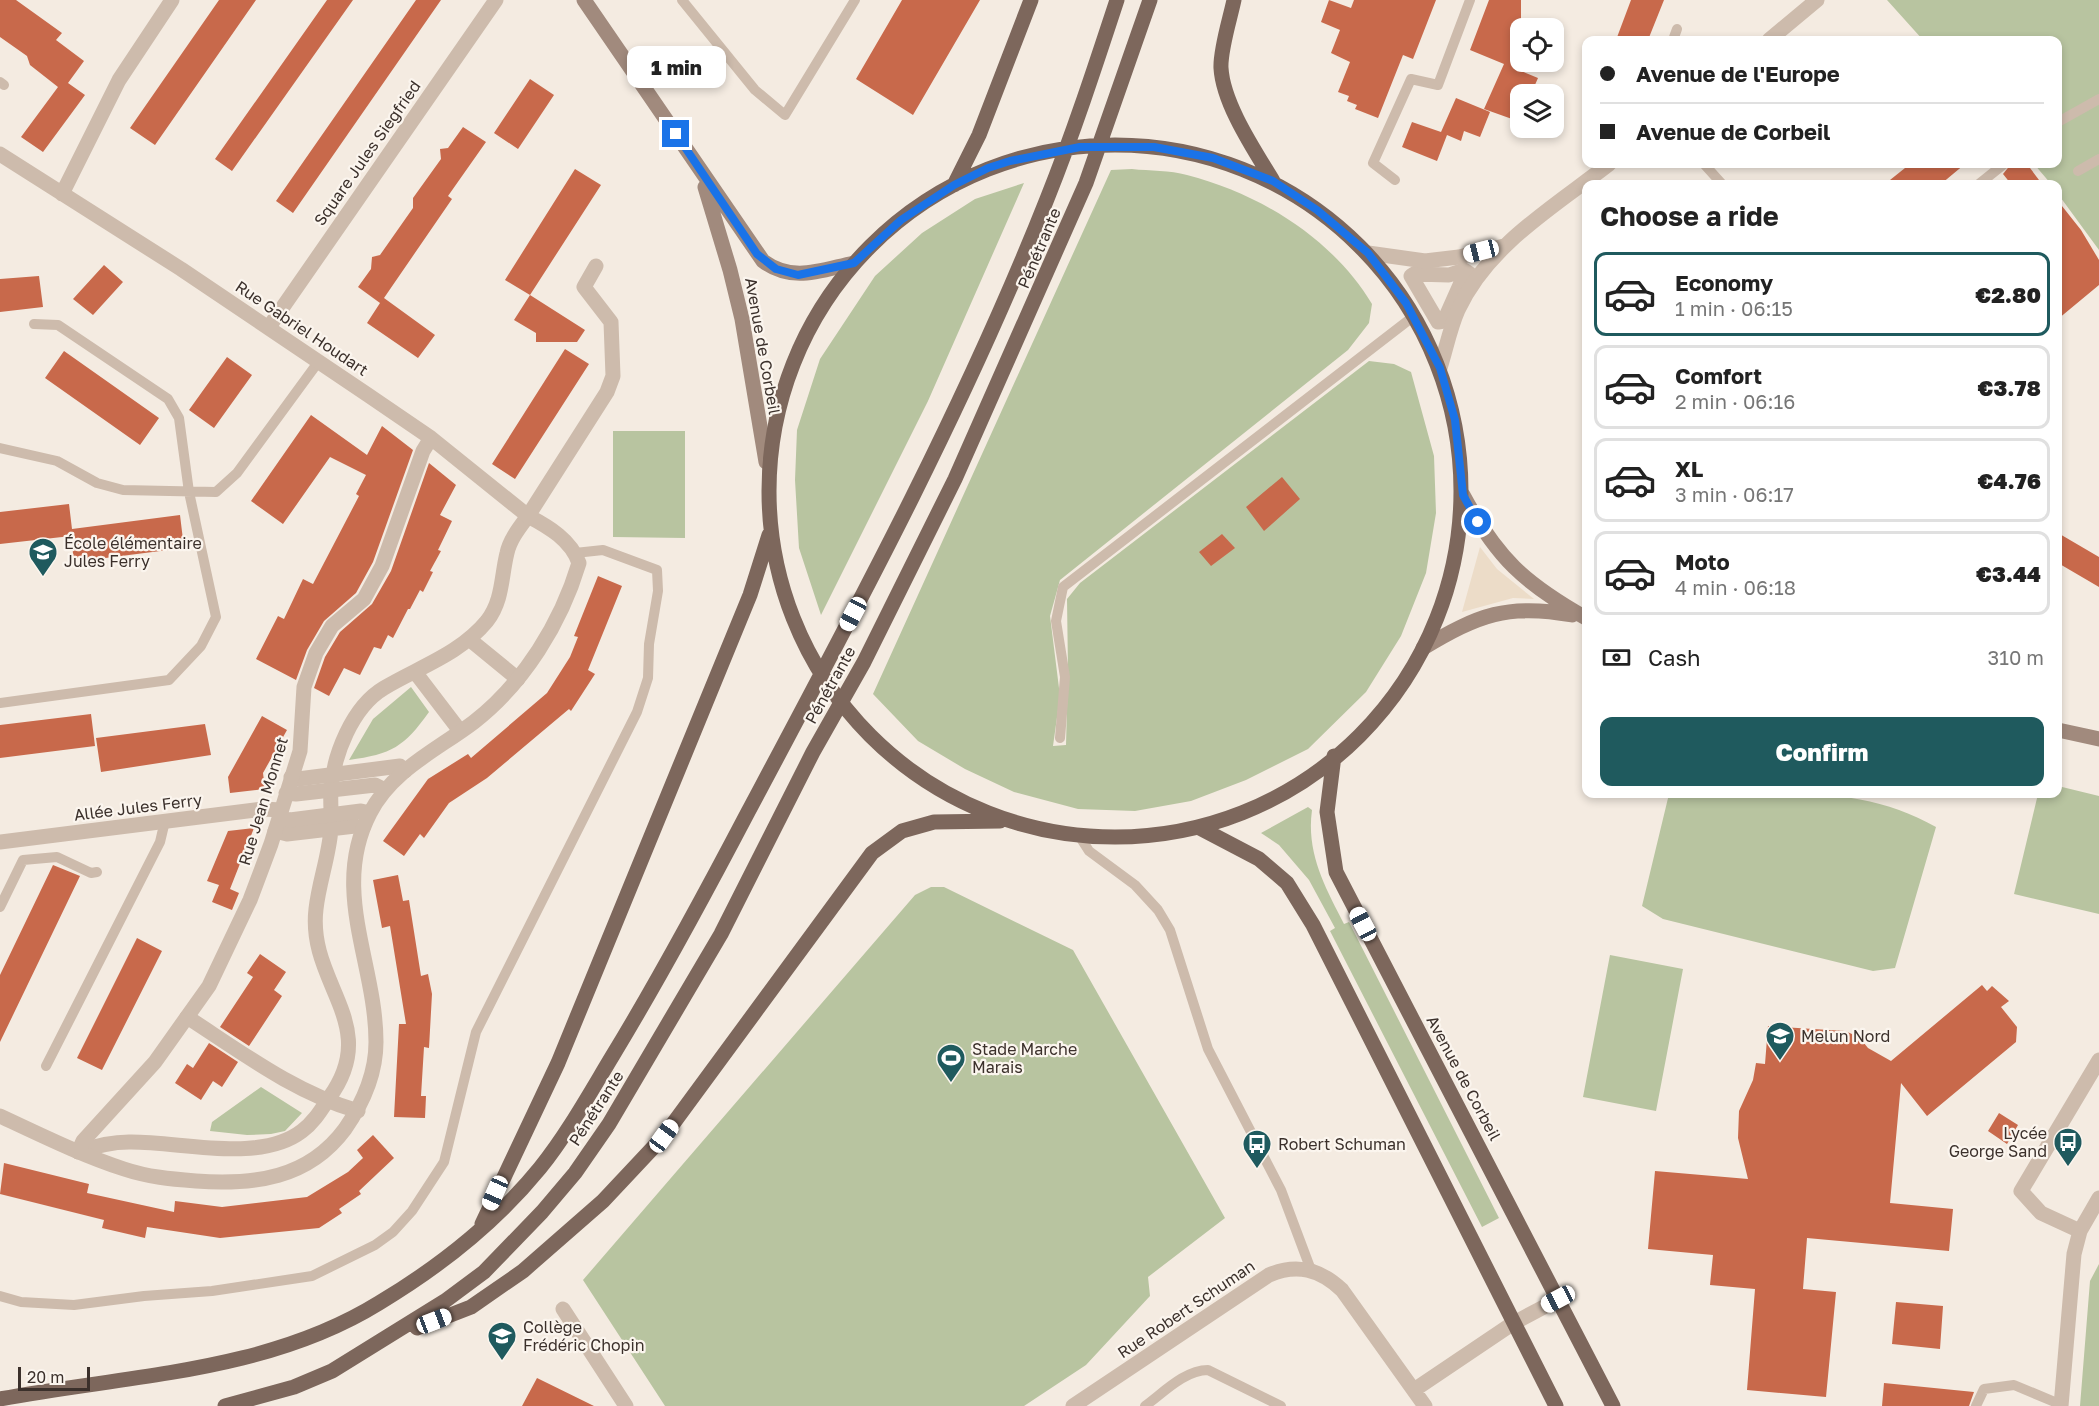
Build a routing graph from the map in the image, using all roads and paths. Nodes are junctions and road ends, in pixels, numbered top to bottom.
1 (172, 0) edge
2 (496, 0) edge
3 (584, 0) edge
4 (682, 0) edge
5 (855, 0) edge
6 (1031, 0) edge
7 (1117, 0) edge
8 (1149, 0) edge
9 (1234, 0) edge
10 (1470, 0) edge
11 (1817, 0) edge
12 (1677, 29) dead end
13 (1674, 36) edge
14 (1774, 36) edge
15 (2099, 99) edge
16 (2062, 120) edge
17 (0, 154) edge
18 (2099, 159) edge
19 (1604, 168) edge
20 (1708, 168) edge
21 (1999, 168) edge
22 (700, 169) junction
23 (2078, 171) dead end
24 (1395, 180) dead end
25 (1589, 180) edge
26 (1718, 180) edge
27 (1984, 180) edge
28 (1273, 181) junction
29 (954, 185) junction
30 (1582, 185) edge
31 (62, 194) junction
32 (1504, 246) junction
33 (1368, 253) junction
34 (854, 263) junction
35 (596, 266) dead end
36 (1414, 316) junction
37 (34, 324) dead end
38 (269, 327) junction
39 (318, 361) junction
40 (1440, 368) junction
41 (431, 438) junction
42 (0, 448) edge
43 (765, 462) junction
44 (189, 492) junction
45 (1463, 495) junction
46 (528, 516) junction
47 (769, 535) junction
48 (574, 551) junction
49 (1582, 615) edge
50 (1582, 617) edge
51 (469, 639) junction
52 (1423, 648) junction
53 (415, 672) junction
54 (518, 679) junction
55 (0, 702) edge
56 (460, 731) junction
57 (2062, 731) edge
58 (1060, 738) dead end
59 (2099, 739) edge
60 (1334, 756) junction
61 (405, 771) junction
62 (291, 777) junction
63 (332, 782) junction
64 (385, 790) junction
65 (286, 793) junction
66 (370, 813) junction
67 (279, 820) junction
68 (1005, 820) junction
69 (165, 821) junction
70 (331, 821) junction
71 (1198, 827) junction
72 (363, 828) junction
73 (1080, 837) junction
74 (0, 842) edge
75 (97, 872) dead end
76 (0, 907) edge
77 (187, 1017) junction
78 (2099, 1060) edge
79 (46, 1066) dead end
80 (327, 1102) junction
81 (358, 1111) junction
82 (0, 1116) edge
83 (78, 1152) junction
84 (2099, 1198) edge
85 (479, 1230) junction
86 (2079, 1231) junction
87 (1311, 1270) junction
88 (0, 1296) edge
89 (1558, 1299) junction
90 (563, 1309) dead end
91 (1512, 1324) junction
92 (378, 1343) junction
93 (1414, 1390) junction
94 (0, 1399) edge
95 (2062, 1405) edge
96 (225, 1406) edge
97 (626, 1406) edge
98 (1073, 1406) edge
99 (1145, 1406) edge
100 (1281, 1406) edge
101 (1425, 1406) edge
102 (1556, 1406) edge
103 (1612, 1406) edge
104 (1976, 1406) edge

1 - 31 street
2 - 38 street, Square Jules Siegfried
3 - 22 main road, Avenue de Corbeil
4 - 5 lane
6 - 29 main road
7 - 85 main road, Pénétrante
8 - 92 main road, Pénétrante
9 - 28 main road
10 - 24 lane
11 - 14 street
12 - 13 lane
15 - 16 lane
17 - 31 street, Rue Gabriel Houdart
18 - 23 lane
19 - 25 street
20 - 26 lane
21 - 27 lane
22 - 34 main road, Avenue de Corbeil
22 - 43 main road, Avenue de Corbeil
28 - 29 main road
28 - 33 main road
29 - 34 main road
30 - 32 street
31 - 38 street, Rue Gabriel Houdart
32 - 33 street
32 - 40 street
33 - 36 main road
34 - 43 main road
35 - 46 street
36 - 40 main road
36 - 58 lane
37 - 44 lane
38 - 39 street, Rue Gabriel Houdart
39 - 41 street, Rue Gabriel Houdart
39 - 44 lane
40 - 45 main road
41 - 46 street, Rue Gabriel Houdart
41 - 62 street, Rue Jean Monnet
42 - 44 lane
43 - 47 main road
44 - 55 lane
45 - 49 main road
45 - 52 main road
46 - 48 street, Rue Gabriel Houdart
46 - 51 street
47 - 68 main road
47 - 85 main road
48 - 54 street
48 - 88 lane
50 - 52 main road
51 - 53 street
51 - 54 street
52 - 60 main road
53 - 56 street
53 - 63 street
54 - 56 street
56 - 61 street
57 - 59 main road
60 - 71 main road
60 - 89 main road, Avenue de Corbeil
61 - 63 street
61 - 64 street
62 - 63 street
62 - 65 street, Rue Jean Monnet
63 - 64 street
63 - 65 street
63 - 70 street
64 - 66 street
65 - 67 street, Rue Jean Monnet
66 - 70 street
66 - 72 street
67 - 69 street, Allée Jules Ferry
67 - 70 street, Allée Jules Ferry
67 - 77 street, Rue Jean Monnet
68 - 73 main road
68 - 92 main road
69 - 74 street, Allée Jules Ferry
69 - 79 lane
70 - 72 street
70 - 80 street
71 - 73 main road
71 - 91 main road
72 - 81 street
73 - 87 lane
75 - 76 lane
77 - 80 street
77 - 83 street, Rue Jean Monnet
78 - 86 street
80 - 81 street
80 - 83 street
81 - 83 street
82 - 83 street
84 - 86 street
85 - 94 main road, Pénétrante
86 - 95 street
87 - 93 street
87 - 98 street, Rue Robert Schuman
89 - 91 street
89 - 103 main road, Avenue de Corbeil
90 - 97 street
91 - 93 street
91 - 102 main road
92 - 96 main road
93 - 101 street
95 - 104 lane
99 - 100 lane

